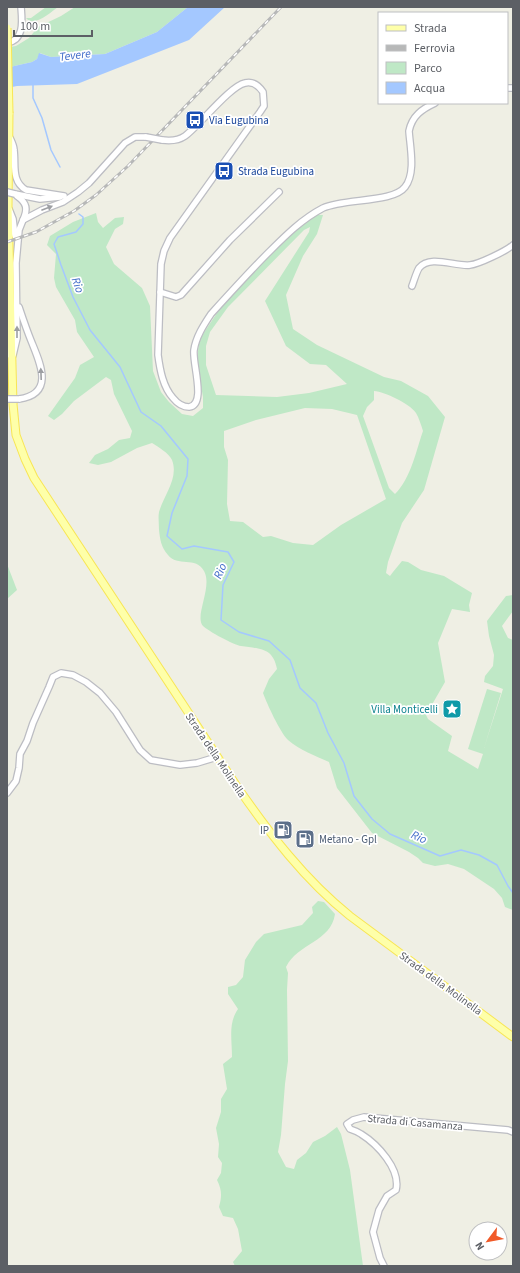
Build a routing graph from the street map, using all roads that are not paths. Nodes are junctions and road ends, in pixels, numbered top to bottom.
1 (21, 7) edge
2 (7, 24) edge
3 (7, 28) edge
4 (7, 43) edge
5 (433, 104) edge
6 (8, 135) edge
7 (7, 192) edge
8 (78, 192) junction
9 (279, 192) dead end
10 (15, 194) junction
11 (64, 196) junction
12 (8, 207) junction
13 (7, 216) edge
14 (23, 220) junction
15 (513, 245) edge
16 (16, 263) junction
17 (412, 286) dead end
18 (160, 292) junction
19 (16, 302) junction
20 (7, 343) edge
21 (12, 363) junction
22 (7, 399) edge
23 (217, 757) junction
24 (7, 793) edge
25 (513, 1037) edge
26 (513, 1132) edge
27 (384, 1266) edge

1 - 4 street
2 - 3 main road, Strada della Molinella
3 - 6 main road, Strada della Molinella, bridge
5 - 18 street
6 - 11 street, Strada della Molinella
6 - 12 main road, Strada della Molinella
7 - 10 street, bridge
8 - 11 street, Strada della Molinella
14 -> 8 street
8 - 18 street, bridge
9 - 18 street
10 - 11 street
10 - 14 street
12 - 13 street, Strada della Molinella
12 - 16 street, Strada della Molinella
12 - 21 main road, Strada della Molinella
14 - 16 street
15 - 17 street
16 - 19 street
21 -> 19 street, Strada della Molinella
22 -> 19 street, bridge
20 - 21 street, Strada della Molinella
21 - 23 main road, Strada della Molinella
23 - 24 street
23 - 25 main road, Strada della Molinella
26 - 27 street, Strada di Casamanza

